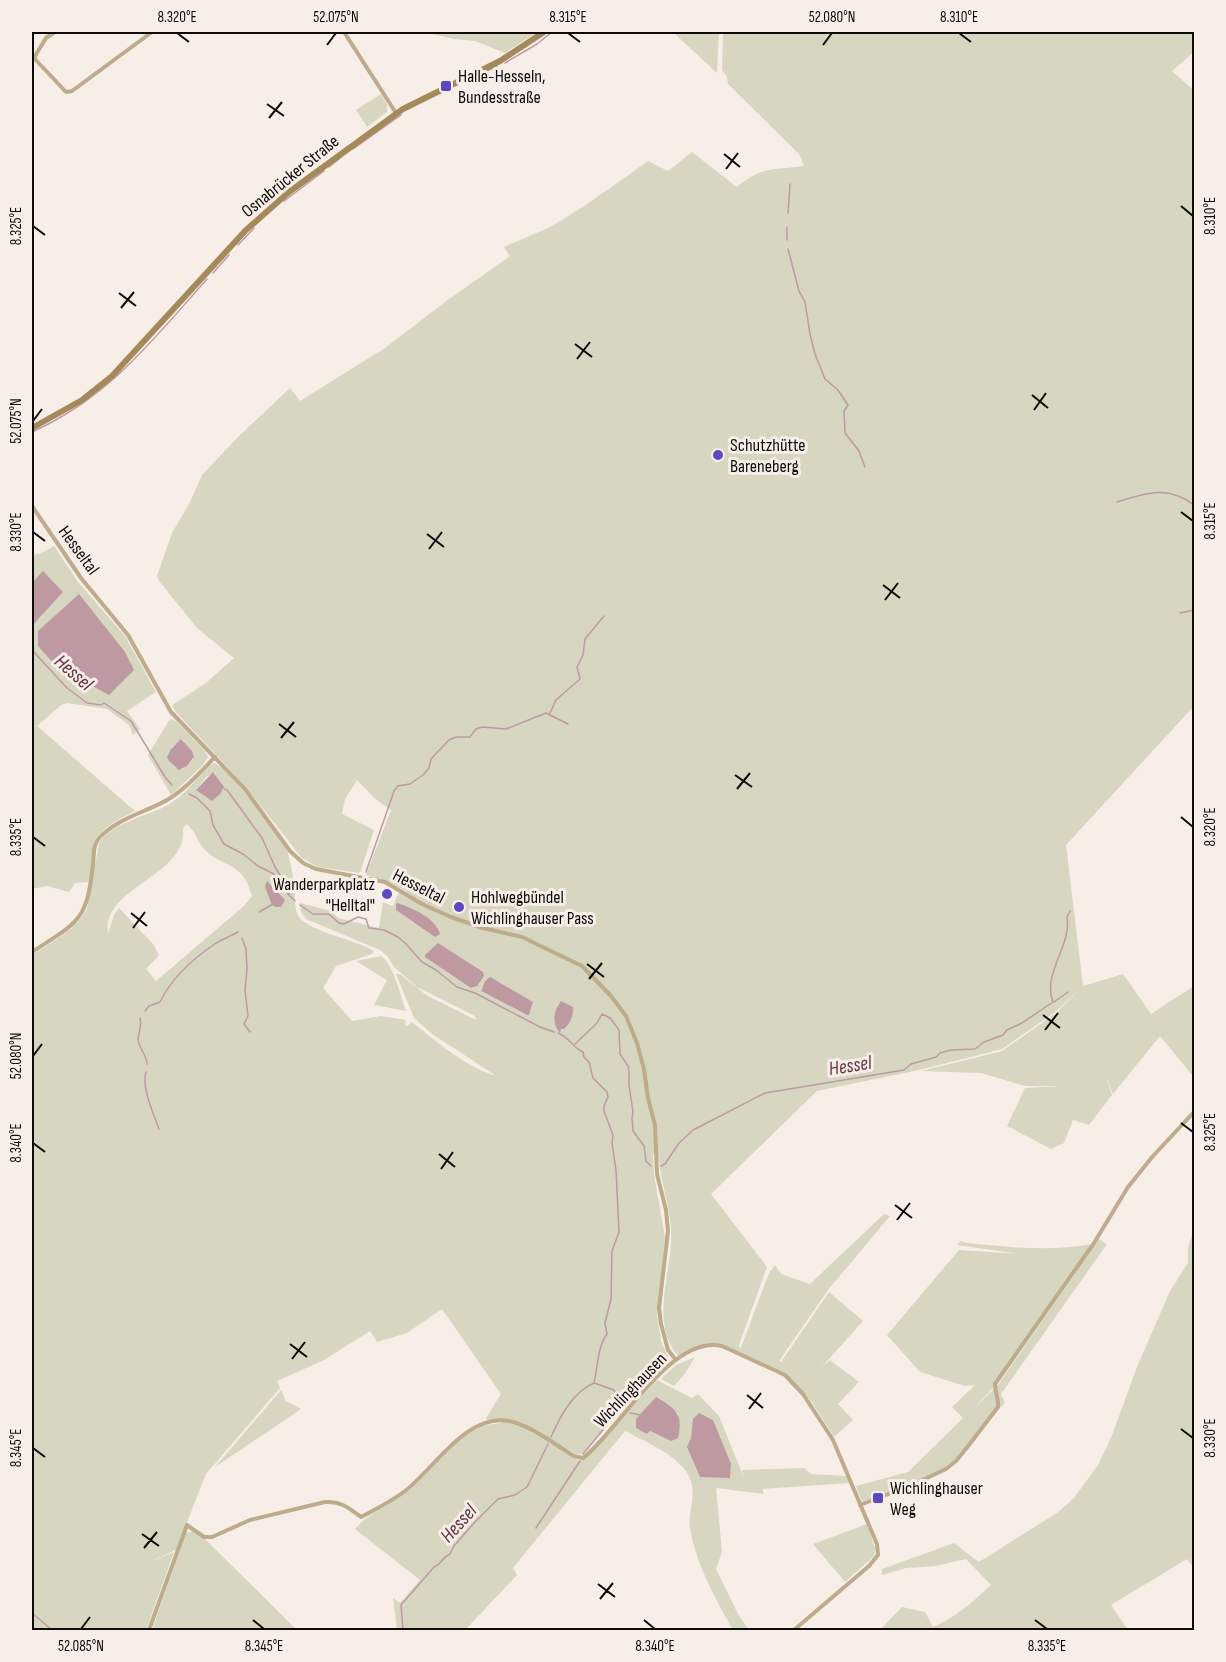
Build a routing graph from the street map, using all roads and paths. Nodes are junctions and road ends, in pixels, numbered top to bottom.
1 (55, 32) edge
2 (152, 32) edge
3 (344, 32) edge
4 (544, 32) edge
5 (33, 59) edge
6 (396, 113) junction
7 (32, 428) edge
8 (32, 506) edge
9 (215, 757) junction
10 (32, 952) edge
11 (1194, 1112) edge
12 (676, 1360) junction
13 (860, 1505) junction
14 (149, 1630) edge
15 (794, 1630) edge

1 - 5 street
2 - 5 street
3 - 6 street
4 - 6 main road, Osnabrücker Straße
6 - 7 main road, Osnabrücker Straße
8 - 9 street, Hesseltal
9 - 10 street
9 - 12 street, Hesseltal
11 - 13 street
12 - 13 street, Wichlinghausen
12 - 14 street, Wichlinghausen
13 - 15 street, Wichlinghausen

